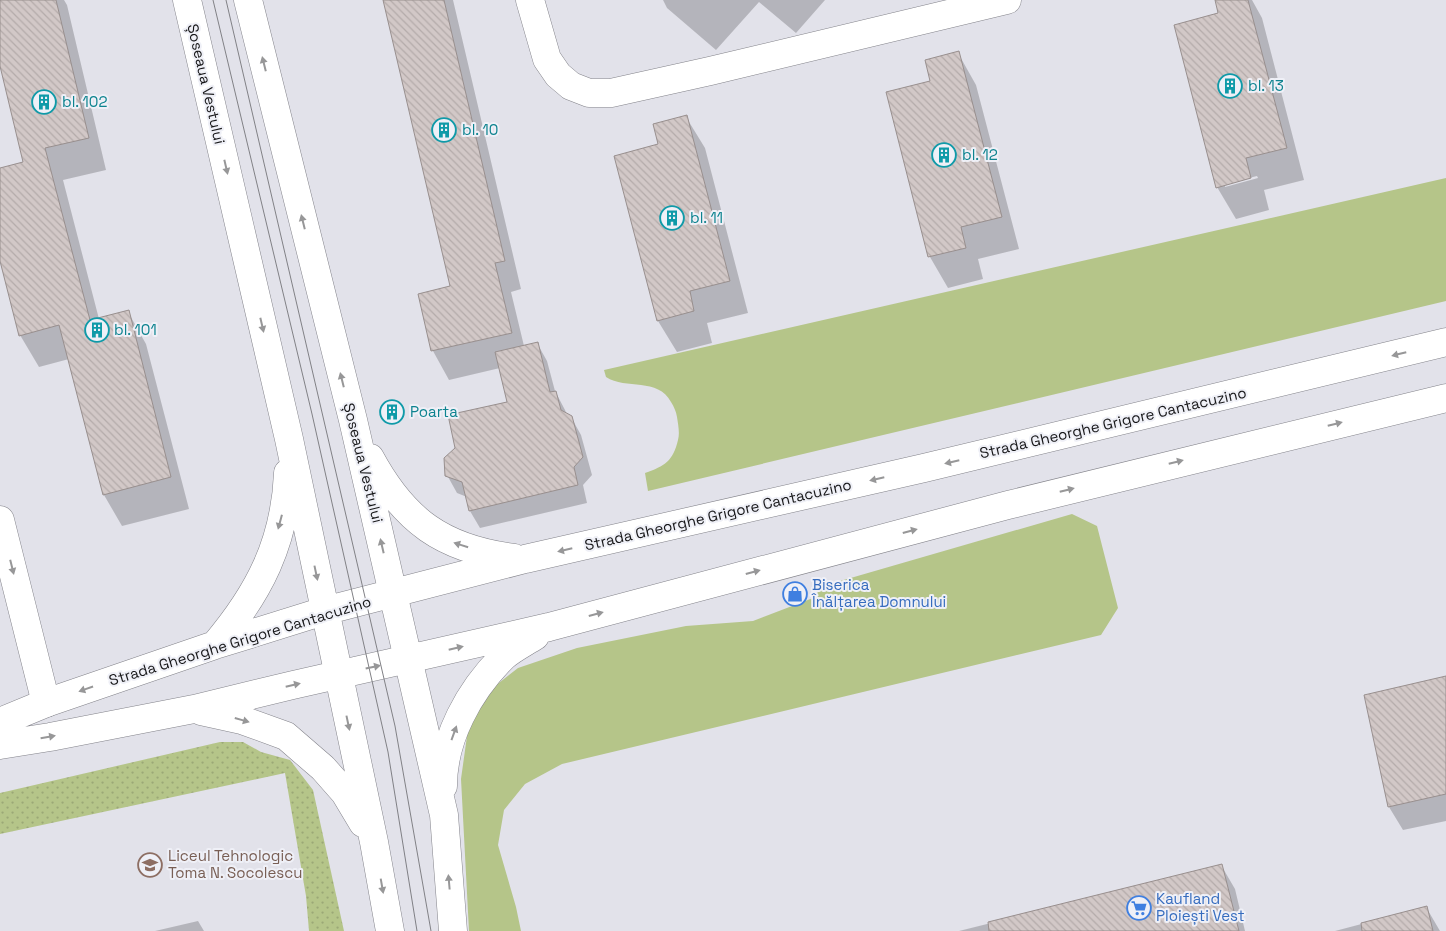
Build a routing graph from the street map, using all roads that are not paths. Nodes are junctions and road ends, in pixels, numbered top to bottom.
1 (187, 0) edge
2 (248, 0) edge
3 (530, 0) edge
4 (1007, 0) edge
5 (1446, 342) edge
6 (1446, 398) edge
7 (354, 427) junction
8 (289, 439) junction
9 (0, 520) edge
10 (525, 559) junction
11 (393, 593) junction
12 (324, 611) junction
13 (549, 627) junction
14 (215, 646) junction
15 (408, 659) junction
16 (338, 675) junction
17 (46, 703) junction
18 (194, 709) junction
19 (0, 722) edge
20 (0, 745) edge
21 (444, 815) junction
22 (374, 842) junction
23 (390, 931) edge
24 (453, 931) edge

1 -> 8 main road, Șoseaua Vestului
7 -> 2 main road, Șoseaua Vestului
3 - 4 main road
5 -> 10 main road, Strada Gheorghe Grigore Cantacuzino
13 -> 6 main road
10 -> 7 main road
11 -> 7 main road, Șoseaua Vestului
8 -> 12 main road, Șoseaua Vestului
8 -> 14 main road
9 -> 17 main road
10 - 11 main road, Strada Gheorghe Grigore Cantacuzino
11 - 12 main road, Strada Gheorghe Grigore Cantacuzino
11 - 15 main road, Șoseaua Vestului
12 - 14 main road, Strada Gheorghe Grigore Cantacuzino
12 - 16 main road, Șoseaua Vestului
15 -> 13 main road
21 -> 13 main road
14 -> 17 main road, Strada Gheorghe Grigore Cantacuzino
16 -> 15 main road
15 - 21 main road, Șoseaua Vestului
18 -> 16 main road
16 -> 22 main road, Șoseaua Vestului
17 - 19 main road, Strada Gheorghe Grigore Cantacuzino
20 -> 18 main road
18 -> 22 main road
24 -> 21 main road, Șoseaua Vestului
22 -> 23 main road, Șoseaua Vestului

